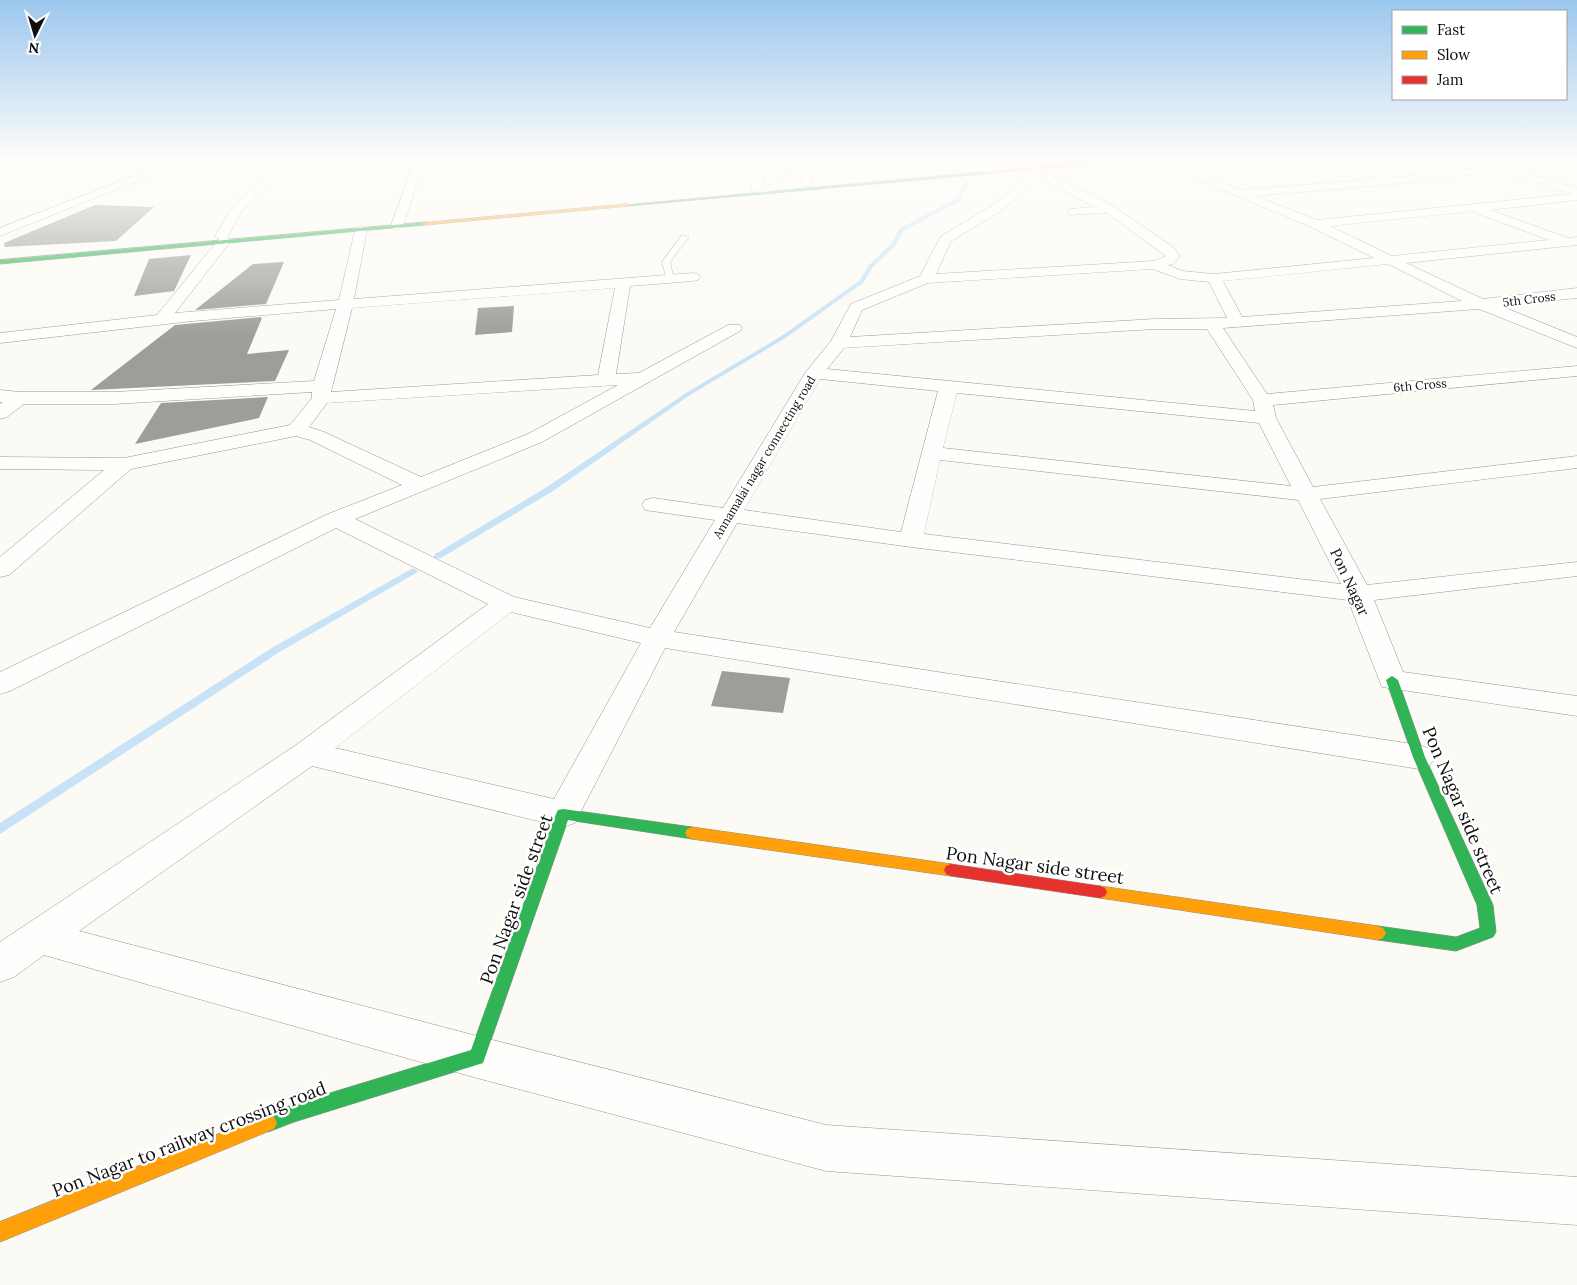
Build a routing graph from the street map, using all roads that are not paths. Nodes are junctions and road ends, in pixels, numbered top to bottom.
1 (33, 219) edge
2 (232, 219) edge
3 (400, 219) edge
4 (451, 219) edge
5 (979, 219) edge
6 (1123, 219) edge
7 (1302, 219) edge
8 (1365, 219) edge
9 (1507, 219) edge
10 (398, 224) junction
11 (1315, 224) junction
12 (361, 230) junction
13 (0, 232) edge
14 (685, 237) dead end
15 (223, 239) junction
16 (1574, 243) edge
17 (0, 257) edge
18 (1392, 260) junction
19 (0, 262) edge
20 (1154, 265) junction
21 (693, 277) dead end
22 (1214, 278) junction
23 (670, 279) junction
24 (926, 279) junction
25 (623, 282) junction
26 (1577, 293) edge
27 (1481, 304) junction
28 (345, 306) junction
29 (162, 320) junction
30 (1237, 322) junction
31 (1212, 324) junction
32 (734, 328) dead end
33 (0, 338) edge
34 (839, 343) junction
35 (1577, 343) edge
36 (1577, 371) edge
37 (814, 373) junction
38 (644, 378) junction
39 (606, 380) junction
40 (949, 386) junction
41 (321, 392) junction
42 (0, 396) edge
43 (20, 398) junction
44 (1264, 409) junction
45 (0, 413) edge
46 (298, 430) junction
47 (931, 453) junction
48 (1577, 462) edge
49 (0, 463) edge
50 (124, 464) junction
51 (420, 485) junction
52 (1307, 494) junction
53 (653, 506) dead end
54 (729, 515) junction
55 (336, 519) junction
56 (912, 540) junction
57 (1577, 569) edge
58 (0, 570) edge
59 (1359, 594) junction
60 (506, 604) junction
61 (657, 638) junction
62 (1392, 680) junction
63 (0, 684) edge
64 (1577, 706) edge
65 (307, 753) junction
66 (1419, 757) junction
67 (563, 814) junction
68 (39, 937) junction
69 (0, 964) edge
70 (478, 1057) junction
71 (1577, 1201) edge
72 (0, 1232) edge

1 - 13 street
2 - 15 street
3 - 10 street
4 - 10 main road
5 - 24 street
6 - 20 street
7 - 11 street
8 - 11 street
9 - 16 street
10 - 12 main road
10 - 15 main road
11 - 18 street
12 - 15 main road
12 - 28 street
14 - 23 lane
15 - 17 main road
15 - 19 main road
15 - 29 street
16 - 18 street
18 - 22 street
18 - 27 street
20 - 22 street
20 - 24 street, Annamalai nagar connecting road
21 - 23 street
22 - 30 street
23 - 25 street
24 - 34 street, Annamalai nagar connecting road
25 - 28 street
25 - 39 street
26 - 27 street, 5th Cross
27 - 30 street, 5th Cross
27 - 35 street
28 - 29 street
28 - 41 street
29 - 33 street
30 - 31 street, 5th Cross
31 - 34 street, 5th Cross
31 - 44 street, Pon Nagar
32 - 38 street
34 - 37 street, Annamalai nagar connecting road
36 - 44 street, 6th Cross
37 - 40 street, 6th Cross
37 - 54 street, Annamalai nagar connecting road
38 - 39 street
38 - 51 street
39 - 41 street
40 - 44 street, 6th Cross
40 - 47 street
41 - 43 street
41 - 46 street
42 - 43 street
43 - 45 street
44 - 52 street, Pon Nagar
46 - 50 street
46 - 51 street
47 - 52 street
47 - 56 street
48 - 52 street
49 - 50 street
50 - 58 street
51 - 55 street
52 - 59 street, Pon Nagar
53 - 54 street
54 - 56 street
54 - 61 street, Annamalai nagar connecting road
55 - 60 street
55 - 63 street
56 - 59 street
57 - 59 street
59 - 62 street, Pon Nagar
60 - 61 street
60 - 65 street
61 - 66 street
61 - 67 street, Annamalai nagar connecting road
62 - 64 street
62 - 66 main road, Pon Nagar side street
65 - 67 street
65 - 68 street
66 - 67 main road, Pon Nagar side street
67 - 70 main road, Pon Nagar side street
68 - 69 street
68 - 70 street
70 - 71 street
70 - 72 main road, Pon Nagar to railway crossing road

